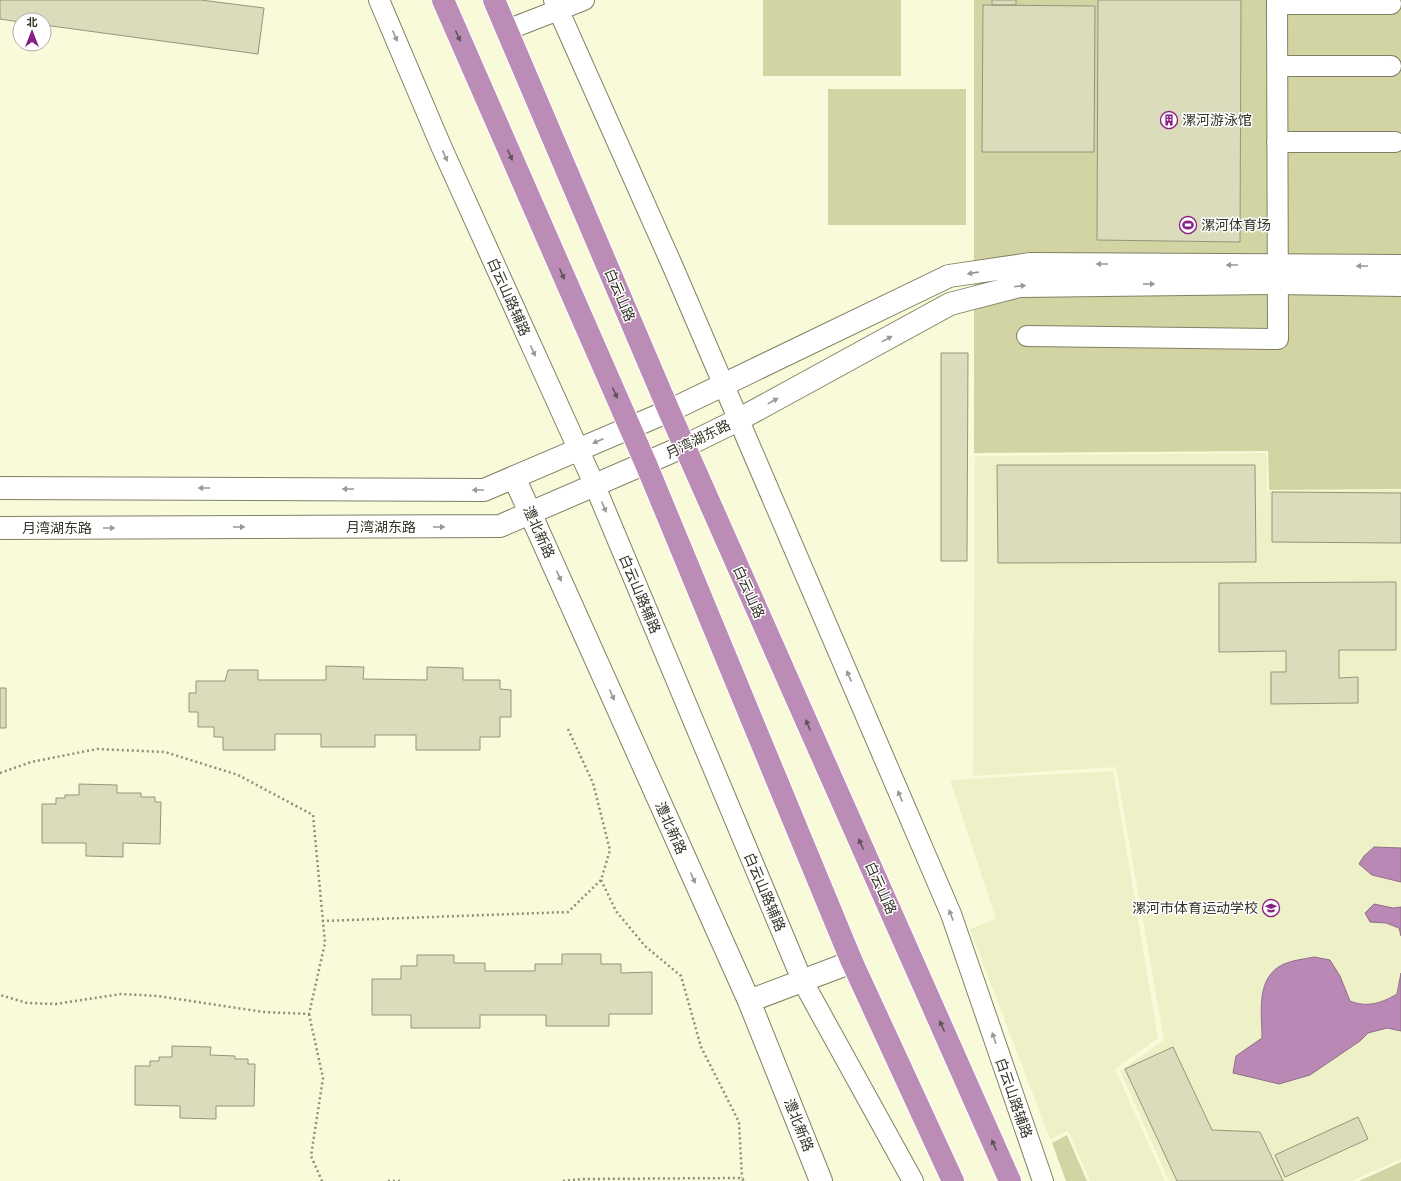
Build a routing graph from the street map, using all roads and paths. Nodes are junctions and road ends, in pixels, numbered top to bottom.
1 (379, 0) edge
2 (443, 0) edge
3 (494, 0) edge
4 (584, 0) edge
5 (1277, 2) edge
6 (1391, 4) dead end
7 (556, 5) edge
8 (507, 30) junction
9 (1277, 66) junction
10 (1391, 66) dead end
11 (1277, 142) junction
12 (1395, 142) dead end
13 (1401, 266) edge
14 (1278, 274) junction
15 (1401, 285) edge
16 (1027, 336) dead end
17 (723, 386) junction
18 (669, 411) junction
19 (738, 420) junction
20 (630, 428) junction
21 (685, 446) junction
22 (578, 449) junction
23 (646, 464) junction
24 (514, 477) junction
25 (595, 486) junction
26 (0, 488) edge
27 (531, 513) junction
28 (0, 528) edge
29 (568, 729) dead end
30 (0, 772) edge
31 (601, 880) junction
32 (322, 921) junction
33 (852, 962) junction
34 (802, 980) junction
35 (0, 995) edge
36 (749, 1001) junction
37 (309, 1014) junction
38 (742, 1178) junction
39 (322, 1181) edge
40 (388, 1181) edge
41 (403, 1181) edge
42 (563, 1181) edge
43 (744, 1181) edge
44 (822, 1181) edge
45 (913, 1181) edge
46 (953, 1181) edge
47 (1010, 1181) edge
48 (1043, 1181) edge

1 -> 22 street, 白云山路辅路
2 -> 20 highway
3 - 8 highway, 白云山路
4 - 7 street
5 - 6 street
5 - 9 street
7 - 8 street
7 - 17 street, 白云山路辅路
8 - 18 highway, 白云山路
9 - 10 street
9 - 11 street
11 - 12 street
11 - 14 street
13 -> 14 street
14 - 15 street
14 - 16 street
14 -> 17 street
19 -> 14 street, 月湾湖东路
17 - 18 street
17 - 19 street, 白云山路辅路
18 - 20 street
18 - 21 highway, 白云山路
19 - 21 street, 月湾湖东路
48 -> 19 street, 白云山路辅路
20 -> 22 street
20 - 23 highway
21 - 23 street, 月湾湖东路
47 -> 21 highway, 白云山路
22 - 24 street
22 - 25 street, 白云山路辅路
23 - 25 street, 月湾湖东路
23 - 33 highway
24 -> 26 street
24 - 27 street, 澧北新路
25 - 27 street, 月湾湖东路
25 -> 34 street, 白云山路辅路
28 -> 27 street, 月湾湖东路
27 -> 36 street, 澧北新路
29 - 31 path
30 - 32 path
31 - 32 path
31 - 38 path
32 - 37 path
33 - 34 street
33 - 46 highway
34 - 36 street
34 - 45 street, 白云山路辅路
35 - 37 path
36 - 44 street, 澧北新路
37 - 39 path
38 - 42 path
38 - 43 path
40 - 41 path

